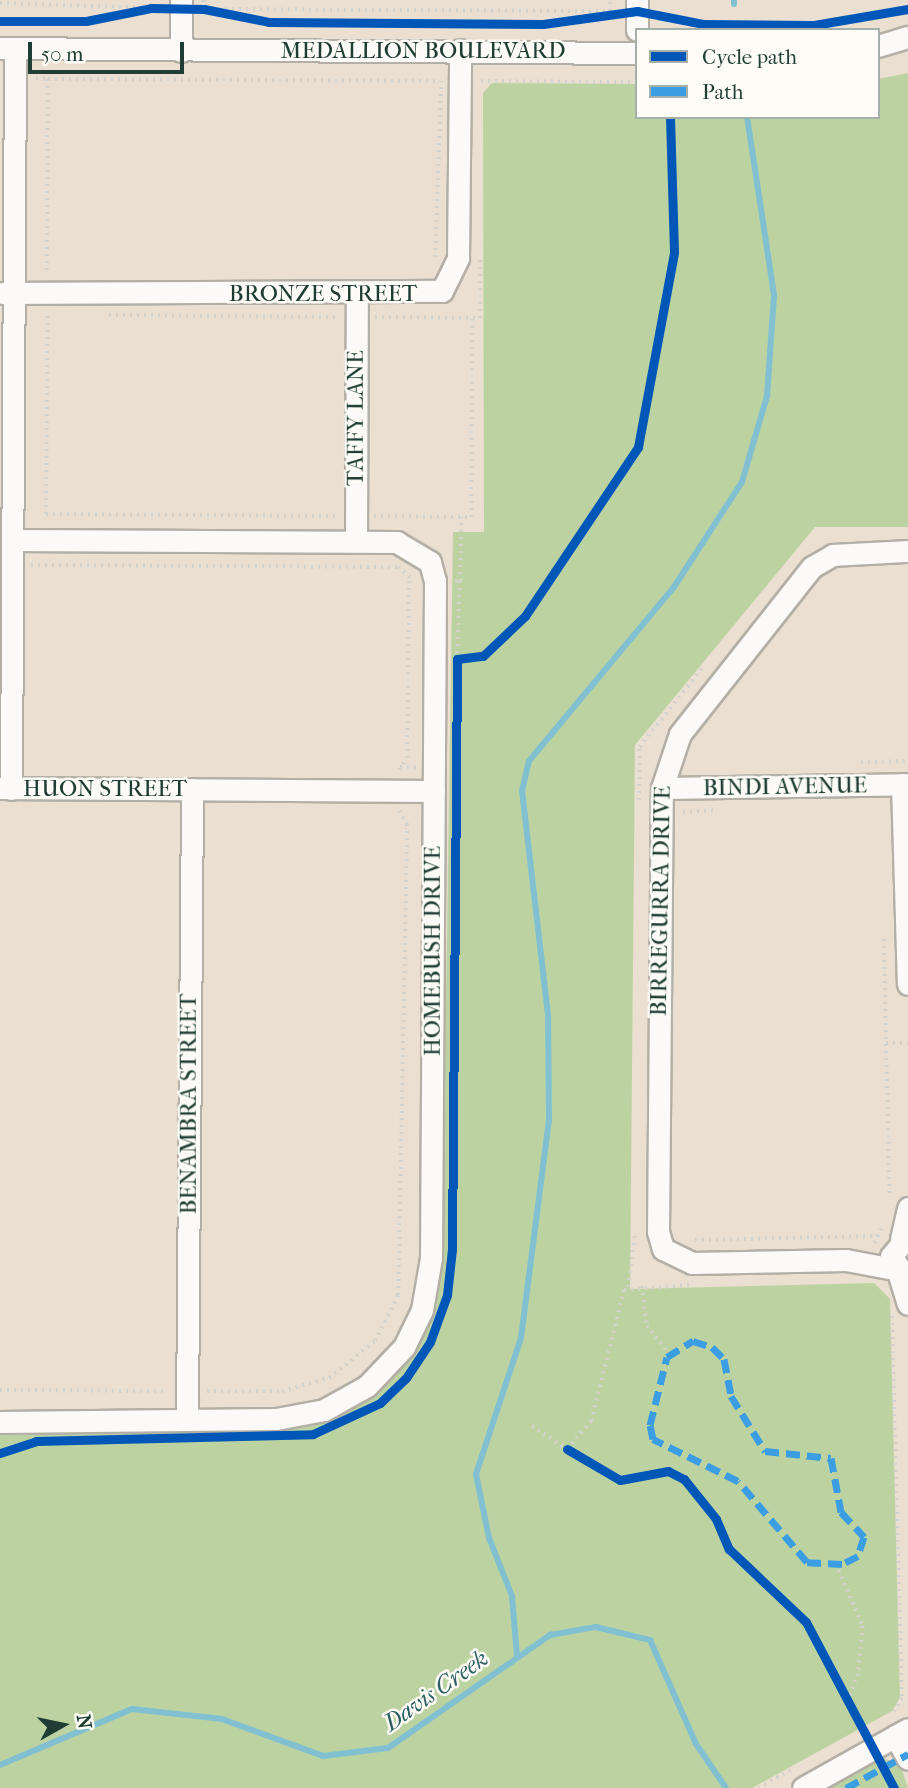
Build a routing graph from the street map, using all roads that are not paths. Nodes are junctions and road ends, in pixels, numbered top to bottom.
1 (181, 0) edge
2 (637, 0) edge
3 (637, 28) edge
4 (908, 37) edge
5 (880, 45) edge
6 (8, 48) edge
7 (460, 50) junction
8 (181, 51) junction
9 (635, 52) edge
10 (7, 293) edge
11 (357, 295) junction
12 (8, 531) edge
13 (356, 541) junction
14 (908, 551) edge
15 (905, 784) edge
16 (6, 788) edge
17 (662, 788) junction
18 (192, 789) junction
19 (434, 791) junction
20 (908, 984) edge
21 (896, 1210) edge
22 (901, 1240) edge
23 (846, 1260) junction
24 (900, 1274) edge
25 (900, 1307) edge
26 (6, 1417) edge
27 (187, 1419) junction
28 (895, 1728) edge
29 (908, 1759) edge
30 (803, 1788) edge

1 - 8 street
2 - 3 street
4 - 5 street
6 - 8 street, MEDALLION BOULEVARD
6 - 10 street, HUON STREET
7 - 8 street, MEDALLION BOULEVARD
7 - 9 street, MEDALLION BOULEVARD
7 - 11 street, BRONZE STREET
10 - 11 street, BRONZE STREET
10 - 12 street, HUON STREET
11 - 13 street, TAFFY LANE
12 - 13 street
12 - 16 street, HUON STREET
13 - 19 street, HOMEBUSH DRIVE
14 - 17 street, BIRREGURRA DRIVE
15 - 17 street, BINDI AVENUE
15 - 20 street
16 - 18 street, HUON STREET
17 - 23 street, BIRREGURRA DRIVE
18 - 19 street, HUON STREET
18 - 27 street, BENAMBRA STREET
19 - 27 street, HOMEBUSH DRIVE
21 - 22 street
22 - 23 street
22 - 24 street
23 - 24 street
24 - 25 street
26 - 27 street, HOMEBUSH DRIVE
28 - 29 street
28 - 30 street

